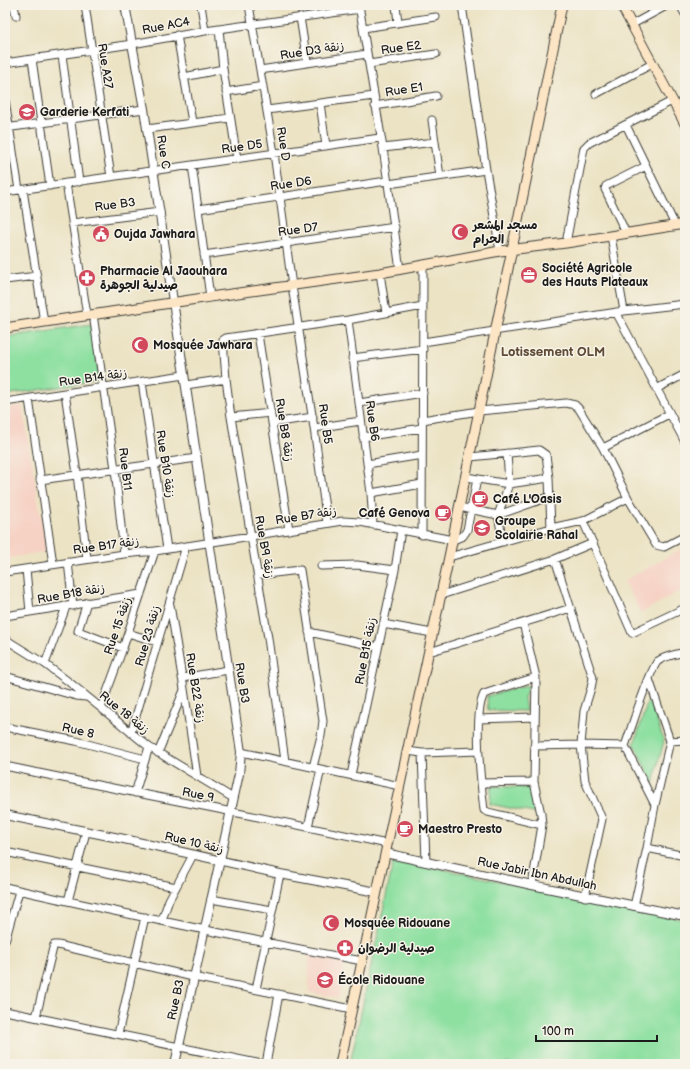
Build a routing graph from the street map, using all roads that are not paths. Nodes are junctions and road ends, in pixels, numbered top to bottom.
1 (14, 5) edge
2 (85, 5) edge
3 (125, 5) edge
4 (201, 5) edge
5 (249, 5) edge
6 (396, 5) edge
7 (462, 5) edge
8 (562, 5) edge
9 (620, 5) edge
10 (668, 5) edge
11 (680, 5) edge
12 (360, 7) edge
13 (685, 14) edge
14 (16, 16) dead end
15 (300, 17) junction
16 (436, 17) dead end
17 (398, 22) junction
18 (252, 24) junction
19 (631, 25) junction
20 (219, 28) junction
21 (363, 28) junction
22 (204, 30) junction
23 (177, 35) junction
24 (132, 44) junction
25 (92, 50) junction
26 (367, 54) junction
27 (436, 54) dead end
28 (62, 55) junction
29 (32, 59) junction
30 (307, 62) junction
31 (5, 63) edge
32 (369, 64) junction
33 (652, 64) junction
34 (223, 69) junction
35 (260, 70) junction
36 (184, 77) junction
37 (263, 86) junction
38 (226, 92) junction
39 (596, 94) dead end
40 (374, 96) junction
41 (436, 96) dead end
42 (5, 100) edge
43 (672, 101) junction
44 (320, 103) junction
45 (375, 106) junction
46 (144, 109) junction
47 (267, 110) junction
48 (102, 114) junction
49 (70, 118) junction
50 (230, 118) junction
51 (432, 120) dead end
52 (192, 122) junction
53 (40, 123) junction
54 (685, 124) edge
55 (626, 125) junction
56 (7, 128) edge
57 (147, 129) junction
58 (380, 138) junction
59 (432, 142) junction
60 (326, 146) junction
61 (382, 148) junction
62 (274, 153) junction
63 (236, 159) junction
64 (192, 165) junction
65 (646, 166) junction
66 (486, 170) junction
67 (154, 171) junction
68 (440, 176) junction
69 (111, 178) junction
70 (79, 182) junction
71 (66, 183) junction
72 (387, 183) junction
73 (50, 186) junction
74 (21, 190) junction
75 (5, 192) edge
76 (280, 196) junction
77 (198, 209) junction
78 (160, 212) junction
79 (72, 223) junction
80 (685, 224) edge
81 (675, 226) junction
82 (395, 227) junction
83 (626, 233) junction
84 (611, 236) junction
85 (287, 243) junction
86 (566, 243) junction
87 (512, 249) junction
88 (500, 251) junction
89 (204, 255) junction
90 (423, 266) junction
91 (400, 270) junction
92 (380, 273) junction
93 (37, 276) junction
94 (5, 280) edge
95 (292, 286) junction
96 (210, 297) junction
97 (174, 303) junction
98 (685, 304) edge
99 (423, 306) junction
100 (624, 311) junction
101 (616, 312) junction
102 (386, 313) junction
103 (90, 315) junction
104 (348, 320) junction
105 (44, 322) junction
106 (299, 327) junction
107 (5, 328) edge
108 (496, 331) junction
109 (258, 334) junction
110 (423, 345) junction
111 (352, 358) junction
112 (685, 374) edge
113 (184, 375) junction
114 (226, 379) junction
115 (142, 382) junction
116 (186, 385) junction
117 (103, 388) junction
118 (656, 389) junction
119 (65, 393) junction
120 (422, 393) junction
121 (29, 398) junction
122 (5, 402) edge
123 (359, 403) junction
124 (479, 412) junction
125 (271, 413) junction
126 (670, 414) junction
127 (313, 417) junction
128 (231, 418) junction
129 (361, 422) junction
130 (272, 423) junction
131 (422, 424) junction
132 (314, 428) junction
133 (363, 437) junction
134 (685, 442) edge
135 (603, 448) junction
136 (507, 453) junction
137 (422, 455) junction
138 (470, 457) junction
139 (197, 458) junction
140 (154, 463) junction
141 (367, 464) junction
142 (115, 469) junction
143 (77, 474) junction
144 (466, 477) junction
145 (549, 478) junction
146 (477, 479) junction
147 (40, 480) junction
148 (422, 484) junction
149 (509, 484) junction
150 (371, 492) junction
151 (549, 497) junction
152 (628, 498) junction
153 (459, 508) junction
154 (471, 510) junction
155 (498, 515) junction
156 (583, 521) junction
157 (327, 523) junction
158 (373, 525) junction
159 (551, 528) junction
160 (289, 530) junction
161 (401, 530) junction
162 (422, 534) junction
163 (251, 536) junction
164 (685, 536) edge
165 (453, 540) junction
166 (210, 542) junction
167 (503, 542) junction
168 (593, 543) junction
169 (186, 546) junction
170 (167, 549) junction
171 (155, 550) junction
172 (124, 554) junction
173 (449, 557) junction
174 (87, 559) junction
175 (555, 559) junction
176 (68, 562) junction
177 (54, 564) junction
178 (321, 566) dead end
179 (26, 569) junction
180 (394, 570) junction
181 (5, 572) edge
182 (258, 575) junction
183 (141, 594) junction
184 (441, 595) junction
185 (87, 602) junction
186 (169, 602) junction
187 (73, 606) junction
188 (66, 607) junction
189 (571, 608) junction
190 (685, 608) edge
191 (30, 612) junction
192 (5, 616) edge
193 (523, 623) junction
194 (383, 624) junction
195 (128, 632) junction
196 (309, 632) junction
197 (432, 633) junction
198 (5, 640) edge
199 (157, 642) junction
200 (378, 647) junction
201 (123, 648) junction
202 (429, 652) junction
203 (685, 652) edge
204 (45, 664) junction
205 (228, 670) junction
206 (5, 676) edge
207 (536, 677) junction
208 (182, 678) junction
209 (649, 679) junction
210 (184, 689) junction
211 (86, 697) junction
212 (101, 708) junction
213 (534, 717) junction
214 (479, 719) junction
215 (5, 726) edge
216 (131, 733) junction
217 (685, 740) edge
218 (670, 741) junction
219 (581, 745) junction
220 (534, 746) junction
221 (625, 746) junction
222 (149, 747) junction
223 (407, 751) junction
224 (479, 751) junction
225 (241, 752) junction
226 (158, 753) junction
227 (422, 753) junction
228 (145, 759) junction
229 (285, 761) junction
230 (5, 766) edge
231 (314, 767) junction
232 (321, 769) junction
233 (351, 775) junction
234 (197, 776) junction
235 (534, 782) junction
236 (481, 783) junction
237 (400, 786) junction
238 (135, 794) junction
239 (233, 798) junction
240 (655, 805) junction
241 (230, 812) junction
242 (5, 815) edge
243 (542, 825) junction
244 (308, 827) junction
245 (86, 832) junction
246 (647, 848) junction
247 (386, 849) junction
248 (5, 852) edge
249 (193, 855) junction
250 (685, 856) edge
251 (219, 861) junction
252 (426, 862) junction
253 (77, 868) junction
254 (280, 874) junction
255 (532, 886) junction
256 (5, 887) edge
257 (176, 887) junction
258 (19, 890) junction
259 (377, 892) junction
260 (585, 897) junction
261 (211, 899) junction
262 (68, 901) junction
263 (634, 906) junction
264 (272, 910) junction
265 (685, 916) edge
266 (145, 917) junction
267 (162, 920) junction
268 (204, 931) junction
269 (5, 940) edge
270 (266, 943) junction
271 (362, 961) junction
272 (134, 963) junction
273 (193, 977) junction
274 (256, 989) junction
275 (279, 994) junction
276 (352, 1008) junction
277 (5, 1011) edge
278 (36, 1017) junction
279 (118, 1034) junction
280 (178, 1048) junction
281 (175, 1064) edge
282 (262, 1064) edge
283 (266, 1064) edge
284 (340, 1064) edge

1 - 14 street
2 - 25 street, Rue A27
3 - 24 street, Rue C
4 - 22 street
5 - 18 street, Rue D
6 - 17 street
7 - 66 street
8 - 87 main road
9 - 19 main road
10 - 19 street
11 - 13 street
12 - 15 street, Rue AC4
12 - 21 street
15 - 18 street, Rue AC4
15 - 30 street
16 - 17 street
17 - 21 street
18 - 20 street, Rue AC4
18 - 35 street, Rue D
19 - 33 main road
20 - 22 street, Rue AC4
20 - 34 street
21 - 26 street
22 - 23 street, Rue AC4
23 - 24 street, Rue AC4
23 - 36 street
24 - 25 street, Rue AC4
24 - 46 street, Rue C
25 - 28 street, Rue AC4
25 - 48 street, Rue A27
26 - 30 street, Rue D3 زنقة
26 - 32 street
27 - 32 street, Rue E2
28 - 29 street, Rue AC4
28 - 49 street
29 - 31 street, Rue AC4
29 - 53 street
30 - 35 street, Rue D3 زنقة
32 - 40 street
33 - 39 street
33 - 43 main road
34 - 36 street
34 - 38 street
35 - 37 street, Rue D
36 - 52 street
37 - 38 street
37 - 47 street, Rue D
38 - 50 street
40 - 44 street
40 - 45 street
41 - 45 street, Rue E1
42 - 56 street
43 - 54 main road
43 - 55 street
44 - 47 street
44 - 60 street
45 - 58 street
46 - 48 street
46 - 57 street, Rue C
47 - 62 street, Rue D
48 - 49 street
48 - 69 street, Rue A27
49 - 53 street
49 - 70 street
50 - 52 street
50 - 63 street
51 - 59 street
52 - 57 street
53 - 56 street
53 - 73 street
55 - 65 street
55 - 86 street
56 - 74 street
57 - 67 street, Rue C
58 - 60 street, Rue D5
58 - 61 street
59 - 61 street
59 - 68 street
60 - 62 street, Rue D5
61 - 72 street
62 - 63 street, Rue D5
62 - 76 street, Rue D
63 - 64 street, Rue D5
64 - 67 street, Rue D5
64 - 77 street
65 - 81 street
65 - 83 street
66 - 68 street, Rue D6
66 - 88 street
67 - 69 street, Rue D5
67 - 78 street, Rue C
68 - 72 street, Rue D6
69 - 70 street, Rue D5
70 - 71 street, Rue D5
71 - 73 street, Rue D5
71 - 79 street, Rue B11
72 - 76 street, Rue D6
72 - 82 street
73 - 74 street, Rue D5
74 - 75 street, Rue D5
74 - 93 street
76 - 77 street, Rue D6
76 - 85 street, Rue D
77 - 89 street
78 - 79 street, Rue B3
78 - 97 street, Rue C
79 - 103 street, Rue B11
80 - 81 main road
81 - 83 main road
82 - 85 street, Rue D7
82 - 91 street
83 - 84 main road
84 - 86 main road
84 - 100 street
85 - 89 street, Rue D7
85 - 95 street, Rue D
86 - 87 main road
87 - 88 main road
87 - 108 main road
88 - 90 main road
89 - 96 street
90 - 91 main road
90 - 99 street
91 - 92 main road
92 - 95 main road
92 - 102 street
93 - 94 street
93 - 105 street
95 - 96 main road
95 - 106 street, Rue B5
96 - 97 main road
97 - 103 main road
97 - 113 street, Rue B3
98 - 100 street
99 - 102 street
99 - 110 street
100 - 101 street
101 - 108 street
101 - 118 street
102 - 104 street
103 - 105 main road
103 - 117 street, Rue B11
104 - 106 street
104 - 111 street, Rue B6
105 - 107 main road
106 - 109 street
106 - 127 street, Rue B5
108 - 110 street
108 - 124 main road
109 - 114 street, Rue B9 زنقة
109 - 125 street, Rue B8 زنقة
110 - 111 street
110 - 120 street
111 - 123 street, Rue B6
112 - 118 street
113 - 115 street, Rue B14 زنقة
113 - 116 street, Rue B3
114 - 116 street
114 - 128 street, Rue B9 زنقة
115 - 117 street, Rue B14 زنقة
115 - 140 street, Rue B10 زنقة
116 - 139 street, Rue B3
117 - 119 street, Rue B14 زنقة
117 - 142 street, Rue B11
118 - 126 street
119 - 121 street, Rue B14 زنقة
119 - 143 street
120 - 123 street
120 - 131 street
121 - 122 street, Rue B14 زنقة
121 - 147 street
123 - 129 street, Rue B6
124 - 131 street
124 - 135 street
124 - 138 main road
125 - 128 street
125 - 130 street, Rue B8 زنقة
126 - 134 street
126 - 135 street
127 - 130 street
127 - 132 street, Rue B5
128 - 163 street, Rue B9 زنقة
129 - 132 street
129 - 133 street, Rue B6
130 - 160 street, Rue B8 زنقة
131 - 133 street
131 - 137 street
132 - 157 street, Rue B5
133 - 141 street, Rue B6
135 - 152 street
136 - 138 street
136 - 145 street
136 - 149 street
137 - 141 street
137 - 148 street
138 - 144 main road
139 - 140 street
139 - 166 street, Rue B3
140 - 142 street
140 - 170 street, Rue B10 زنقة
141 - 150 street, Rue B6
142 - 143 street
142 - 172 street, Rue B11
143 - 147 street
143 - 174 street
144 - 146 street
144 - 153 main road
145 - 149 street
145 - 151 street
146 - 149 street
146 - 154 street
147 - 177 street
148 - 150 street
148 - 162 street
149 - 155 street
150 - 158 street, Rue B6
151 - 155 street
151 - 159 street
152 - 156 street
152 - 164 street
153 - 154 street
153 - 165 main road
154 - 155 street
154 - 165 street
155 - 167 street
156 - 159 street
156 - 168 street
157 - 158 street, Rue B7 زنقة
157 - 160 street, Rue B7 زنقة
158 - 161 street, Rue B7 زنقة
159 - 167 street
160 - 163 street, Rue B7 زنقة
161 - 162 street, Rue B7 زنقة
161 - 180 street, Rue B15 زنقة
162 - 165 street, Rue B7 زنقة
163 - 166 street, Rue B7 زنقة
163 - 182 street, Rue B9 زنقة
165 - 173 main road
166 - 169 street, Rue B17 زنقة
166 - 205 street, Rue B3
167 - 173 street
168 - 175 street
168 - 190 street
169 - 170 street, Rue B17 زنقة
169 - 186 street, Rue 23 زنقة
170 - 171 street, Rue B17 زنقة
171 - 172 street, Rue B17 زنقة
171 - 183 street, Rue 15 زنقة
172 - 174 street, Rue B17 زنقة
173 - 184 main road
174 - 176 street, Rue B17 زنقة
175 - 184 street
175 - 189 street
176 - 177 street, Rue B17 زنقة
176 - 187 street
177 - 179 street, Rue B17 زنقة
178 - 180 street
179 - 181 street, Rue B17 زنقة
179 - 191 street
180 - 194 street, Rue B15 زنقة
182 - 196 street
182 - 229 street, Rue B9 زنقة
183 - 185 street, Rue B18 زنقة
183 - 195 street, Rue 15 زنقة
184 - 197 main road
185 - 187 street, Rue B18 زنقة
185 - 201 street
186 - 199 street, Rue 23 زنقة
186 - 208 street, Rue B22 زنقة
187 - 188 street, Rue B18 زنقة
188 - 191 street, Rue B18 زنقة
188 - 204 street
189 - 193 street
189 - 219 street
191 - 192 street, Rue B18 زنقة
193 - 202 street
193 - 207 street
194 - 197 street
194 - 200 street, Rue B15 زنقة
195 - 199 street
195 - 201 street, Rue 15 زنقة
196 - 200 street
196 - 231 street
197 - 202 main road
198 - 204 street, Rue 18 زنقة
199 - 216 street, Rue 23 زنقة
200 - 233 street, Rue B15 زنقة
201 - 212 street, Rue 15 زنقة
202 - 223 main road
203 - 209 street
204 - 211 street, Rue 18 زنقة
205 - 208 street
205 - 225 street, Rue B3
206 - 211 street
207 - 213 street
207 - 214 street
208 - 210 street, Rue B22 زنقة
209 - 218 street
209 - 221 street
210 - 226 street
210 - 234 street, Rue B22 زنقة
211 - 212 street, Rue 18 زنقة
212 - 216 street, Rue 18 زنقة
213 - 214 street
213 - 220 street
214 - 224 street
215 - 228 street, Rue 8
216 - 222 street, Rue 18 زنقة
217 - 218 street
218 - 240 street
219 - 220 street
219 - 221 street
219 - 260 street
220 - 235 street
221 - 240 street
222 - 226 street, Rue 18 زنقة
222 - 228 street
223 - 227 street
223 - 237 main road
224 - 227 street
224 - 236 street
225 - 229 street
225 - 239 street, Rue B3
226 - 234 street, Rue 18 زنقة
227 - 252 street
228 - 238 street
229 - 231 street
230 - 238 street, Rue 9
231 - 232 street
232 - 233 street
232 - 244 street
233 - 237 street
234 - 239 street, Rue 18 زنقة
235 - 236 street
235 - 243 street
236 - 243 street
237 - 247 main road
238 - 241 street, Rue 9
239 - 241 street, Rue B3
240 - 246 street
241 - 244 street, Rue 9
241 - 251 street, Rue B3
242 - 245 street, Rue 10 زنقة
243 - 255 street
244 - 247 street, Rue 9
245 - 249 street, Rue 10 زنقة
245 - 253 street
246 - 250 street
246 - 263 street
247 - 252 street, Rue Jabir Ibn Abdullah
247 - 259 main road
248 - 253 street
249 - 251 street, Rue 10 زنقة
249 - 257 street
251 - 254 street, Rue 10 زنقة
251 - 261 street, Rue B3
252 - 255 street, Rue Jabir Ibn Abdullah
253 - 257 street
253 - 262 street
254 - 259 street, Rue 10 زنقة
254 - 264 street
255 - 260 street, Rue Jabir Ibn Abdullah
256 - 258 street
257 - 267 street
258 - 262 street
258 - 269 street
259 - 271 main road
260 - 263 street, Rue Jabir Ibn Abdullah
261 - 264 street
261 - 268 street, Rue B3
262 - 266 street
263 - 265 street, Rue Jabir Ibn Abdullah
264 - 270 street
266 - 267 street
266 - 272 street
267 - 268 street
268 - 270 street
268 - 273 street, Rue B3
270 - 271 street
270 - 274 street
271 - 276 main road
272 - 273 street
272 - 278 street
272 - 279 street
273 - 274 street
273 - 280 street, Rue B3
274 - 275 street
275 - 276 street
275 - 283 street
276 - 284 main road
277 - 278 street
278 - 279 street
279 - 280 street
280 - 281 street, Rue B3
280 - 282 street

